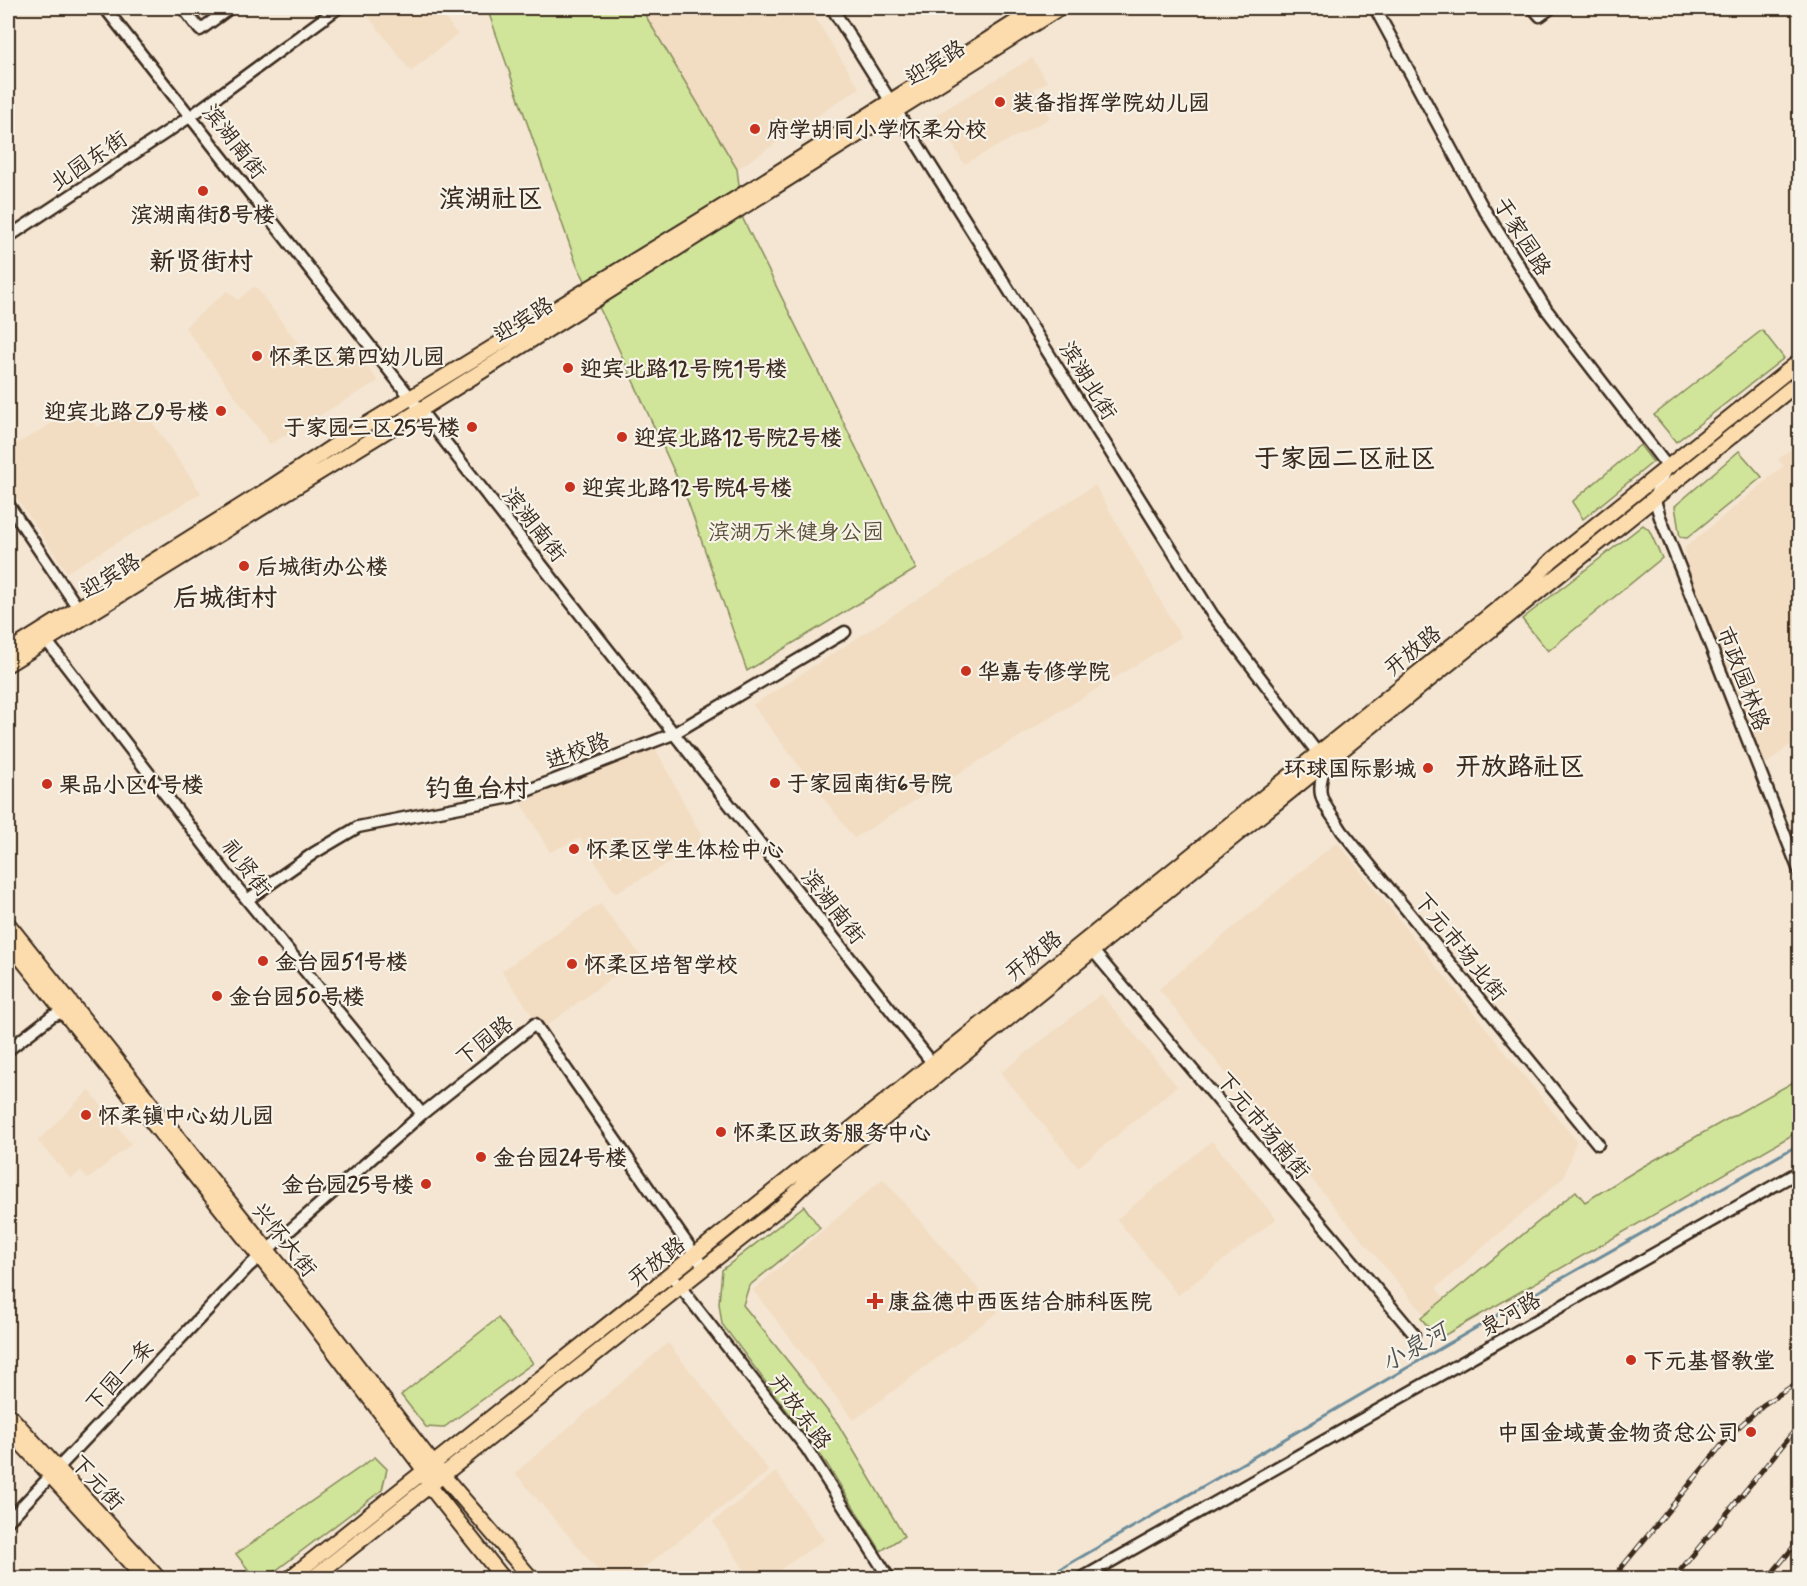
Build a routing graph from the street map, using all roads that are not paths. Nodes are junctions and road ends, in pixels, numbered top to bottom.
1 (105, 8) edge
2 (183, 8) edge
3 (230, 8) edge
4 (338, 8) edge
5 (832, 8) edge
6 (1038, 8) edge
7 (1059, 8) edge
8 (1375, 8) edge
9 (1533, 8) edge
10 (1551, 8) edge
11 (894, 105) junction
12 (191, 116) junction
13 (8, 237) edge
14 (1800, 361) edge
15 (1800, 381) edge
16 (412, 397) junction
17 (421, 409) junction
18 (1666, 466) junction
19 (1654, 497) junction
20 (8, 504) edge
21 (78, 608) junction
22 (845, 632) dead end
23 (46, 640) junction
24 (8, 652) edge
25 (8, 664) edge
26 (673, 734) junction
27 (1322, 758) junction
28 (1800, 873) edge
29 (247, 900) junction
30 (8, 924) edge
31 (8, 942) edge
32 (1089, 946) junction
33 (69, 1010) junction
34 (8, 1050) edge
35 (933, 1064) junction
36 (422, 1114) junction
37 (1598, 1144) dead end
38 (1800, 1171) edge
39 (263, 1254) junction
40 (696, 1256) junction
41 (704, 1268) junction
42 (671, 1275) junction
43 (680, 1286) junction
44 (1414, 1334) dead end
45 (8, 1414) edge
46 (8, 1429) edge
47 (54, 1472) junction
48 (433, 1473) junction
49 (8, 1521) edge
50 (144, 1578) edge
51 (158, 1578) edge
52 (290, 1578) edge
53 (313, 1578) edge
54 (503, 1578) edge
55 (531, 1578) edge
56 (889, 1578) edge
57 (1082, 1578) edge

1 - 12 street, 滨湖南街
2 - 3 street
4 - 12 street, 北园东街
5 - 11 street, 滨湖北街
6 - 11 main road, 迎宾路
7 - 11 main road, 迎宾路
8 - 18 street, 于家园路
9 - 10 street
11 - 16 main road, 迎宾路
11 - 17 main road, 迎宾路
11 - 27 street, 滨湖北街
12 - 13 street, 北园东街
12 - 16 street, 滨湖南街
14 - 18 main road, 开放路
15 - 19 main road, 开放路
16 - 17 street, 滨湖南街
16 - 21 main road, 迎宾路
17 - 23 main road, 迎宾路
17 - 26 street, 滨湖南街
18 - 19 street
18 - 27 main road, 开放路
19 - 27 main road, 开放路
19 - 28 street, 市政园林路
20 - 21 street
21 - 24 main road, 迎宾路
22 - 26 street, 进校路
23 - 25 main road, 迎宾路
23 - 29 street, 礼贤街
26 - 29 street, 进校路
26 - 35 street, 滨湖南街
27 - 32 main road, 开放路
27 - 37 street, 下元市场北街
29 - 36 street, 礼贤街
30 - 33 main road, 兴怀大街
31 - 33 main road, 兴怀大街
32 - 35 main road, 开放路
32 - 41 main road, 开放路
32 - 44 street, 下元市场南街
33 - 34 street
33 - 39 main road, 兴怀大街
35 - 40 main road, 开放路
36 - 39 street, 下园路
36 - 40 street, 下园路
38 - 57 street, 泉河路
39 - 47 street, 下园一条
39 - 48 main road, 兴怀大街
40 - 41 street, 下园路
40 - 42 main road, 开放路
41 - 43 main road, 开放路
42 - 43 street, 开放东路
42 - 48 main road, 开放路
43 - 48 main road, 开放路
43 - 56 street, 开放东路
45 - 47 main road, 下元街
46 - 47 main road, 下元街
47 - 49 street, 下园一条
47 - 50 main road, 下元街
47 - 51 main road, 下元街
48 - 52 main road, 开放路
48 - 53 main road, 开放路
48 - 54 main road, 兴怀大街
48 - 55 main road, 兴怀大街

